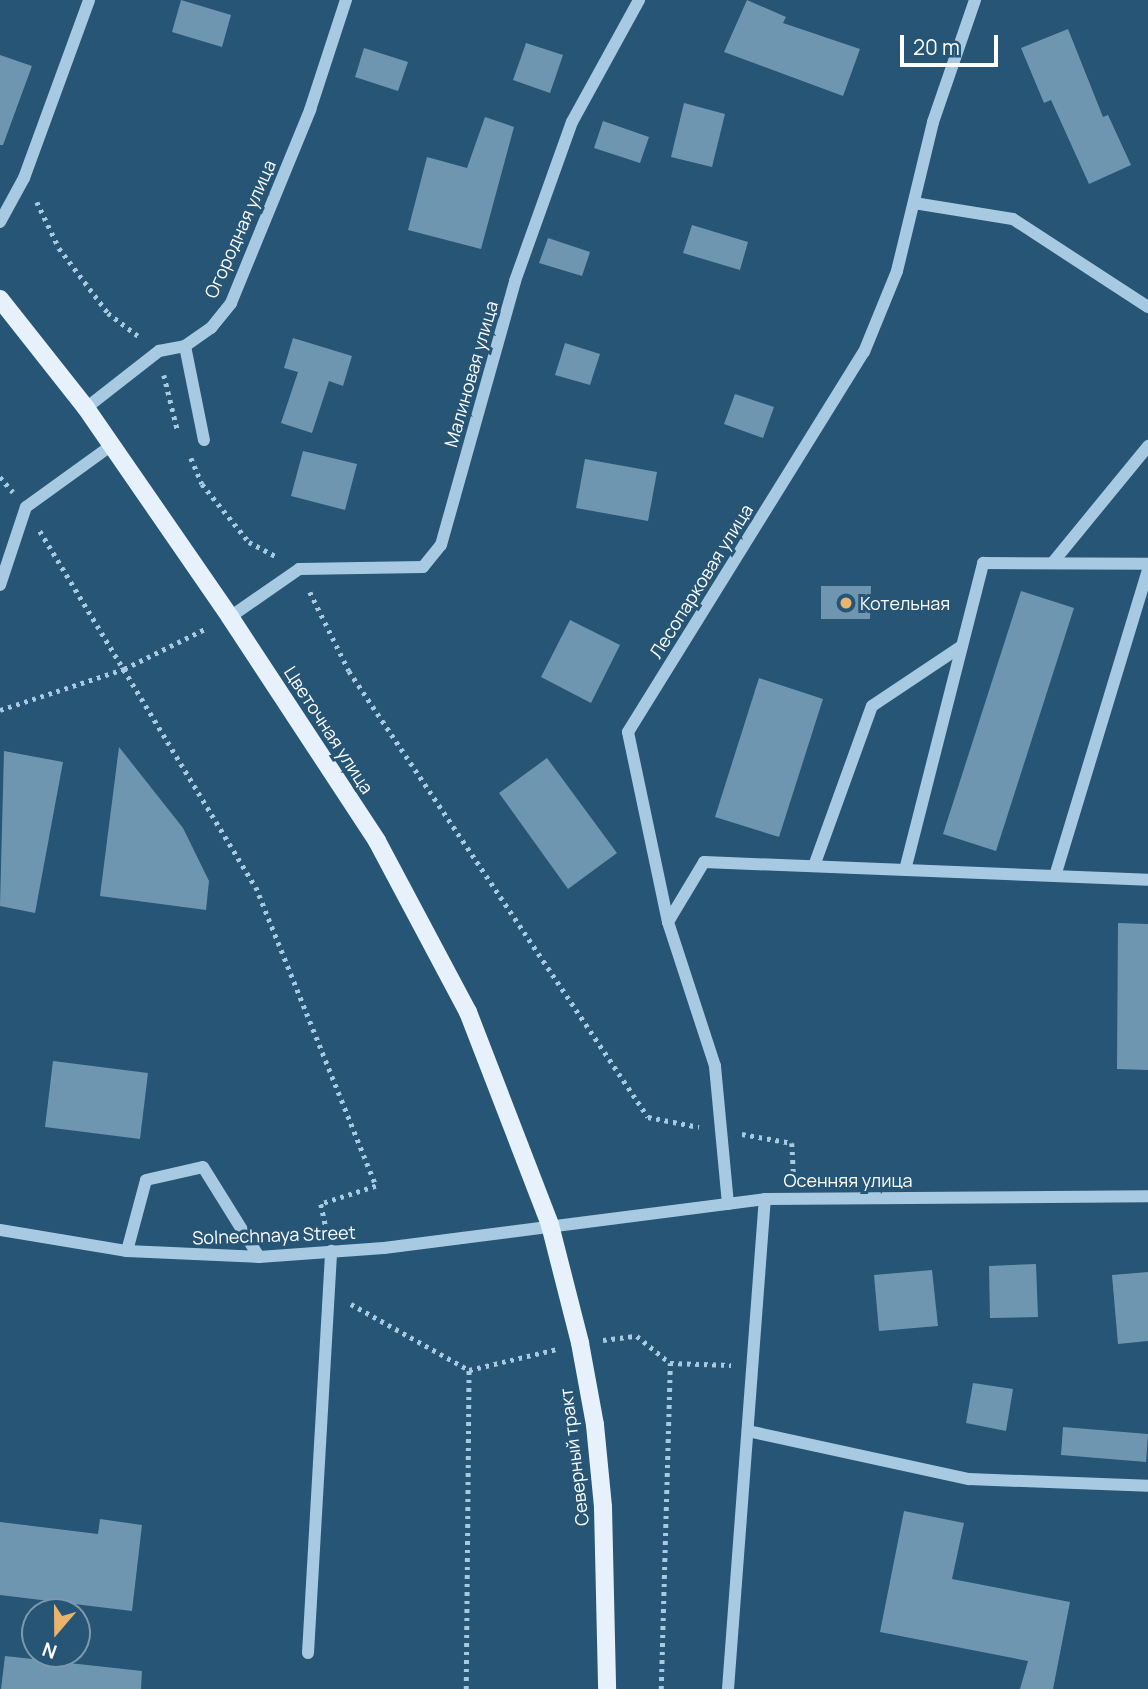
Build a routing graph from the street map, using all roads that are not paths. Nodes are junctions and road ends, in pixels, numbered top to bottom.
1 (89, 0) edge
2 (345, 0) edge
3 (639, 0) edge
4 (975, 0) edge
5 (914, 203) junction
6 (0, 222) edge
7 (0, 299) edge
8 (1148, 307) edge
9 (186, 346) junction
10 (86, 408) junction
11 (204, 440) dead end
12 (112, 445) junction
13 (1148, 446) edge
14 (1054, 561) junction
15 (1148, 564) edge
16 (1148, 569) edge
17 (0, 585) edge
18 (230, 617) junction
19 (962, 646) junction
20 (814, 866) junction
21 (905, 870) junction
22 (1055, 876) junction
23 (1148, 880) edge
24 (668, 922) junction
25 (1148, 1196) edge
26 (765, 1199) junction
27 (728, 1204) junction
28 (550, 1225) junction
29 (0, 1230) edge
30 (127, 1251) junction
31 (331, 1251) junction
32 (259, 1257) junction
33 (748, 1431) junction
34 (1148, 1486) edge
35 (308, 1653) dead end
36 (607, 1689) edge
37 (729, 1689) edge

1 - 6 street
2 - 9 street, Огородная улица
3 - 18 street, Малиновая улица
4 - 5 street, Лесопарковая улица
5 - 8 street
5 - 24 street, Лесопарковая улица
7 - 10 main road, Цветочная улица
9 - 10 street, Огородная улица
9 - 11 street
10 - 12 main road, Цветочная улица
12 - 17 street
12 - 18 main road, Цветочная улица
13 - 14 street
14 - 15 street
14 - 19 street
16 - 22 street
18 - 28 main road, Цветочная улица
19 - 20 street
19 - 21 street
20 - 21 street
20 - 24 street
21 - 22 street
22 - 23 street
24 - 27 street, Лесопарковая улица
25 - 26 street, Осенняя улица
26 - 27 street, Осенняя улица
26 - 33 street
27 - 28 street, Осенняя улица
28 - 31 street, Solnechnaya Street
28 - 36 main road, Северный тракт
29 - 30 street, Solnechnaya Street
30 - 32 street, Solnechnaya Street
30 - 32 street
31 - 32 street, Solnechnaya Street
31 - 35 street
33 - 34 street
33 - 37 street

